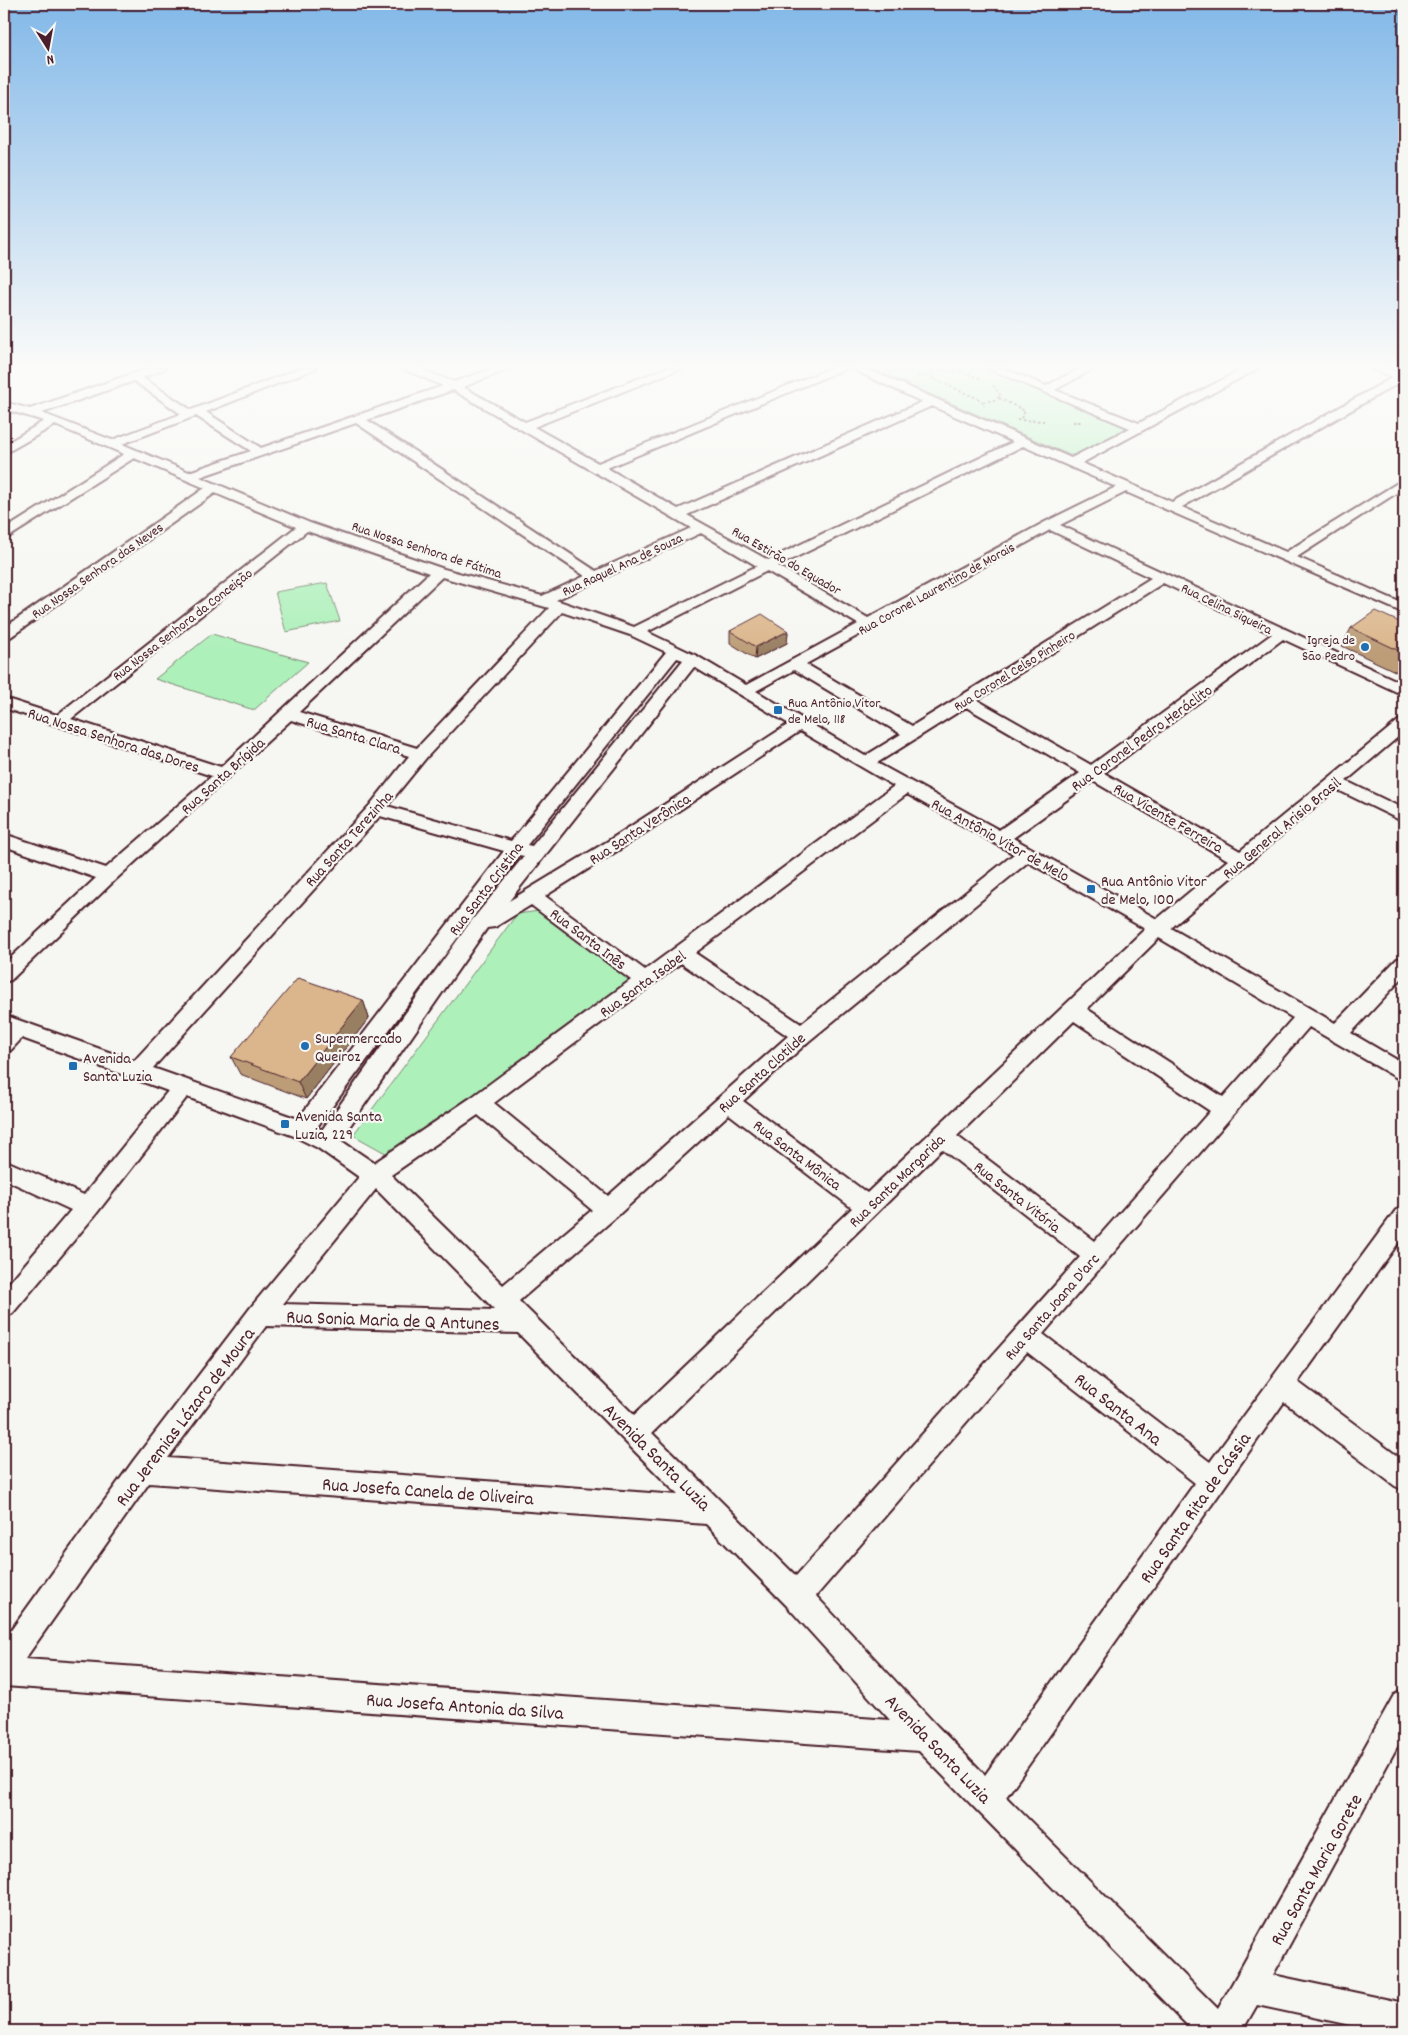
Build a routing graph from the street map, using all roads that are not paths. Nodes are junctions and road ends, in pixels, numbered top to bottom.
1 (119, 463) edge
2 (156, 463) edge
3 (228, 463) edge
4 (424, 463) edge
5 (588, 463) edge
6 (609, 463) edge
7 (794, 463) edge
8 (980, 463) edge
9 (1251, 463) edge
10 (1072, 464) edge
11 (597, 468) junction
12 (190, 476) junction
13 (1404, 483) edge
14 (214, 487) junction
15 (1126, 487) junction
16 (1173, 507) junction
17 (678, 514) junction
18 (1050, 525) junction
19 (306, 526) junction
20 (701, 528) junction
21 (4, 536) edge
22 (1288, 557) junction
23 (767, 566) junction
24 (439, 572) junction
25 (596, 576) junction
26 (1162, 577) junction
27 (551, 604) junction
28 (1404, 609) edge
29 (870, 625) junction
30 (635, 632) junction
31 (1281, 634) junction
32 (4, 635) edge
33 (683, 655) junction
34 (796, 665) junction
35 (747, 690) junction
36 (1404, 690) edge
37 (966, 700) junction
38 (4, 703) edge
39 (288, 714) junction
40 (58, 722) junction
41 (800, 724) junction
42 (1404, 724) edge
43 (913, 734) junction
44 (420, 754) junction
45 (865, 763) junction
46 (1092, 773) junction
47 (224, 774) junction
48 (1336, 782) junction
49 (906, 786) junction
50 (376, 809) junction
51 (1404, 816) edge
52 (1000, 838) junction
53 (4, 840) edge
54 (515, 848) junction
55 (1027, 852) junction
56 (536, 854) junction
57 (1242, 860) junction
58 (109, 876) junction
59 (532, 896) junction
60 (476, 929) junction
61 (1157, 929) junction
62 (682, 954) junction
63 (1404, 964) edge
64 (4, 975) edge
65 (646, 980) junction
66 (1073, 1010) junction
67 (1306, 1017) junction
68 (11, 1026) edge
69 (1337, 1034) junction
70 (802, 1035) junction
71 (4, 1044) edge
72 (138, 1070) junction
73 (1404, 1074) edge
74 (183, 1087) junction
75 (729, 1102) junction
76 (479, 1103) junction
77 (1224, 1109) junction
78 (302, 1130) junction
79 (941, 1136) junction
80 (326, 1142) junction
81 (4, 1169) edge
82 (374, 1175) junction
83 (88, 1207) junction
84 (868, 1207) junction
85 (608, 1210) junction
86 (1404, 1217) edge
87 (1095, 1255) junction
88 (503, 1300) junction
89 (4, 1306) edge
90 (260, 1315) junction
91 (525, 1322) junction
92 (1025, 1335) junction
93 (1281, 1385) junction
94 (634, 1432) junction
95 (143, 1469) junction
96 (1404, 1477) edge
97 (1213, 1481) junction
98 (712, 1511) junction
99 (797, 1596) junction
100 (4, 1664) edge
101 (4, 1672) edge
102 (1404, 1705) edge
103 (926, 1737) junction
104 (987, 1798) junction
105 (1249, 1987) junction
106 (1404, 2020) edge
107 (1216, 2031) edge
108 (1224, 2031) edge

1 - 21 street
2 - 12 street, Rua Nossa Senhora de Fátima
3 - 12 street
4 - 25 street
5 - 11 street, Rua Estirão do Equador
6 - 11 street
7 - 17 street
8 - 23 street
9 - 16 street
10 - 15 street
11 - 17 street, Rua Estirão do Equador
12 - 14 street, Rua Nossa Senhora de Fátima
13 - 22 street
14 - 19 street, Rua Nossa Senhora de Fátima
14 - 32 street, Rua Nossa Senhora das Neves
15 - 16 street
15 - 18 street, Rua Coronel Laurentino de Morais
16 - 22 street
17 - 20 street, Rua Estirão do Equador
18 - 26 street, Rua Celina Siqueira
18 - 29 street, Rua Coronel Laurentino de Morais
19 - 24 street, Rua Nossa Senhora de Fátima
19 - 40 street, Rua Nossa Senhora da Conceição
20 - 23 street, Rua Estirão do Equador
20 - 25 street, Rua Raquel Ana de Souza
22 - 28 street
23 - 29 street, Rua Estirão do Equador
23 - 30 street
24 - 27 street, Rua Nossa Senhora de Fátima
24 - 39 street, Rua Santa Brígida
25 - 27 street, Rua Raquel Ana de Souza
26 - 31 street, Rua Celina Siqueira
26 - 37 street, Rua Coronel Celso Pinheiro
27 - 30 street, Rua Nossa Senhora de Fátima
27 - 44 street, Rua Santa Terezinha
29 - 34 street, Rua Coronel Laurentino de Morais
30 - 33 street, Rua Nossa Senhora de Fátima
31 - 36 street, Rua Celina Siqueira
31 - 46 street, Rua Coronel Pedro Heráclito
33 - 35 street, Rua Antônio Vitor de Melo
33 - 54 street, Rua Santa Cristina
33 - 56 street, Rua Santa Cristina
34 - 35 street, Rua Coronel Laurentino de Morais
34 - 43 street
35 - 41 street, Rua Antônio Vitor de Melo
37 - 43 street, Rua Coronel Celso Pinheiro
37 - 46 street, Rua Vicente Ferreira
38 - 40 street, Rua Nossa Senhora das Dores
39 - 44 street, Rua Santa Clara
39 - 47 street, Rua Santa Brígida
40 - 47 street, Rua Nossa Senhora das Dores
41 - 45 street, Rua Antônio Vitor de Melo
41 - 59 street, Rua Santa Verônica
42 - 48 street, Rua General Arisio Brasil
43 - 45 street, Rua Coronel Celso Pinheiro
44 - 50 street, Rua Santa Terezinha
45 - 49 street, Rua Antônio Vitor de Melo
46 - 52 street, Rua Coronel Pedro Heráclito
46 - 57 street, Rua Vicente Ferreira
47 - 58 street, Rua Santa Brígida
48 - 51 street
48 - 57 street, Rua General Arisio Brasil
49 - 52 street, Rua Antônio Vitor de Melo
49 - 62 street, Rua Santa Isabel
50 - 54 street
50 - 72 street, Rua Santa Terezinha
52 - 55 street, Rua Antônio Vitor de Melo
53 - 58 street
54 - 56 street
54 - 78 street, Rua Santa Cristina
55 - 61 street, Rua Antônio Vitor de Melo
55 - 70 street, Rua Santa Clotilde
56 - 60 street, Rua Santa Cristina
57 - 61 street, Rua General Arisio Brasil
58 - 64 street, Rua Santa Brígida
59 - 60 street, Rua Santa Verônica
59 - 65 street, Rua Santa Inês
60 - 80 street, Rua Santa Cristina
61 - 66 street, Rua Santa Margarida
61 - 67 street, Rua Antônio Vitor de Melo
62 - 65 street, Rua Santa Isabel
62 - 70 street
63 - 69 street
65 - 76 street, Rua Santa Isabel
66 - 77 street
66 - 79 street, Rua Santa Margarida
67 - 69 street, Rua Antônio Vitor de Melo
67 - 77 street, Rua Santa Joana D'arc
68 - 71 street
68 - 72 street, Avenida Santa Luzia
69 - 73 street, Rua Antônio Vitor de Melo
70 - 75 street, Rua Santa Clotilde
72 - 74 street, Avenida Santa Luzia
74 - 78 street, Avenida Santa Luzia
74 - 83 street
75 - 84 street, Rua Santa Mônica
75 - 85 street, Rua Santa Clotilde
76 - 82 street, Rua Santa Isabel
76 - 85 street
77 - 87 street, Rua Santa Joana D'arc
78 - 80 street, Avenida Santa Luzia
79 - 84 street, Rua Santa Margarida
79 - 87 street, Rua Santa Vitória
80 - 82 street, Avenida Santa Luzia
81 - 83 street
82 - 88 street, Avenida Santa Luzia
82 - 90 street, Rua Jeremias Lázaro de Moura
83 - 89 street
84 - 94 street, Rua Santa Margarida
85 - 88 street, Rua Santa Clotilde
86 - 93 street, Rua Santa Rita de Cássia
87 - 92 street, Rua Santa Joana D'arc
88 - 91 street, Avenida Santa Luzia
90 - 91 street, Rua Sonia Maria de Q Antunes
90 - 95 street, Rua Jeremias Lázaro de Moura
91 - 94 street, Avenida Santa Luzia
92 - 97 street, Rua Santa Ana
92 - 99 street, Rua Santa Joana D'arc
93 - 96 street
93 - 97 street, Rua Santa Rita de Cássia
94 - 98 street, Avenida Santa Luzia
95 - 98 street, Rua Josefa Canela de Oliveira
95 - 100 street, Rua Jeremias Lázaro de Moura
97 - 104 street, Rua Santa Rita de Cássia
98 - 99 street, Avenida Santa Luzia
99 - 103 street, Avenida Santa Luzia
101 - 103 street, Rua Josefa Antonia da Silva
102 - 105 street, Rua Santa Maria Gorete
103 - 104 street, Avenida Santa Luzia
104 - 107 street, Avenida Santa Luzia
105 - 106 street
105 - 108 street, Rua Santa Maria Gorete

